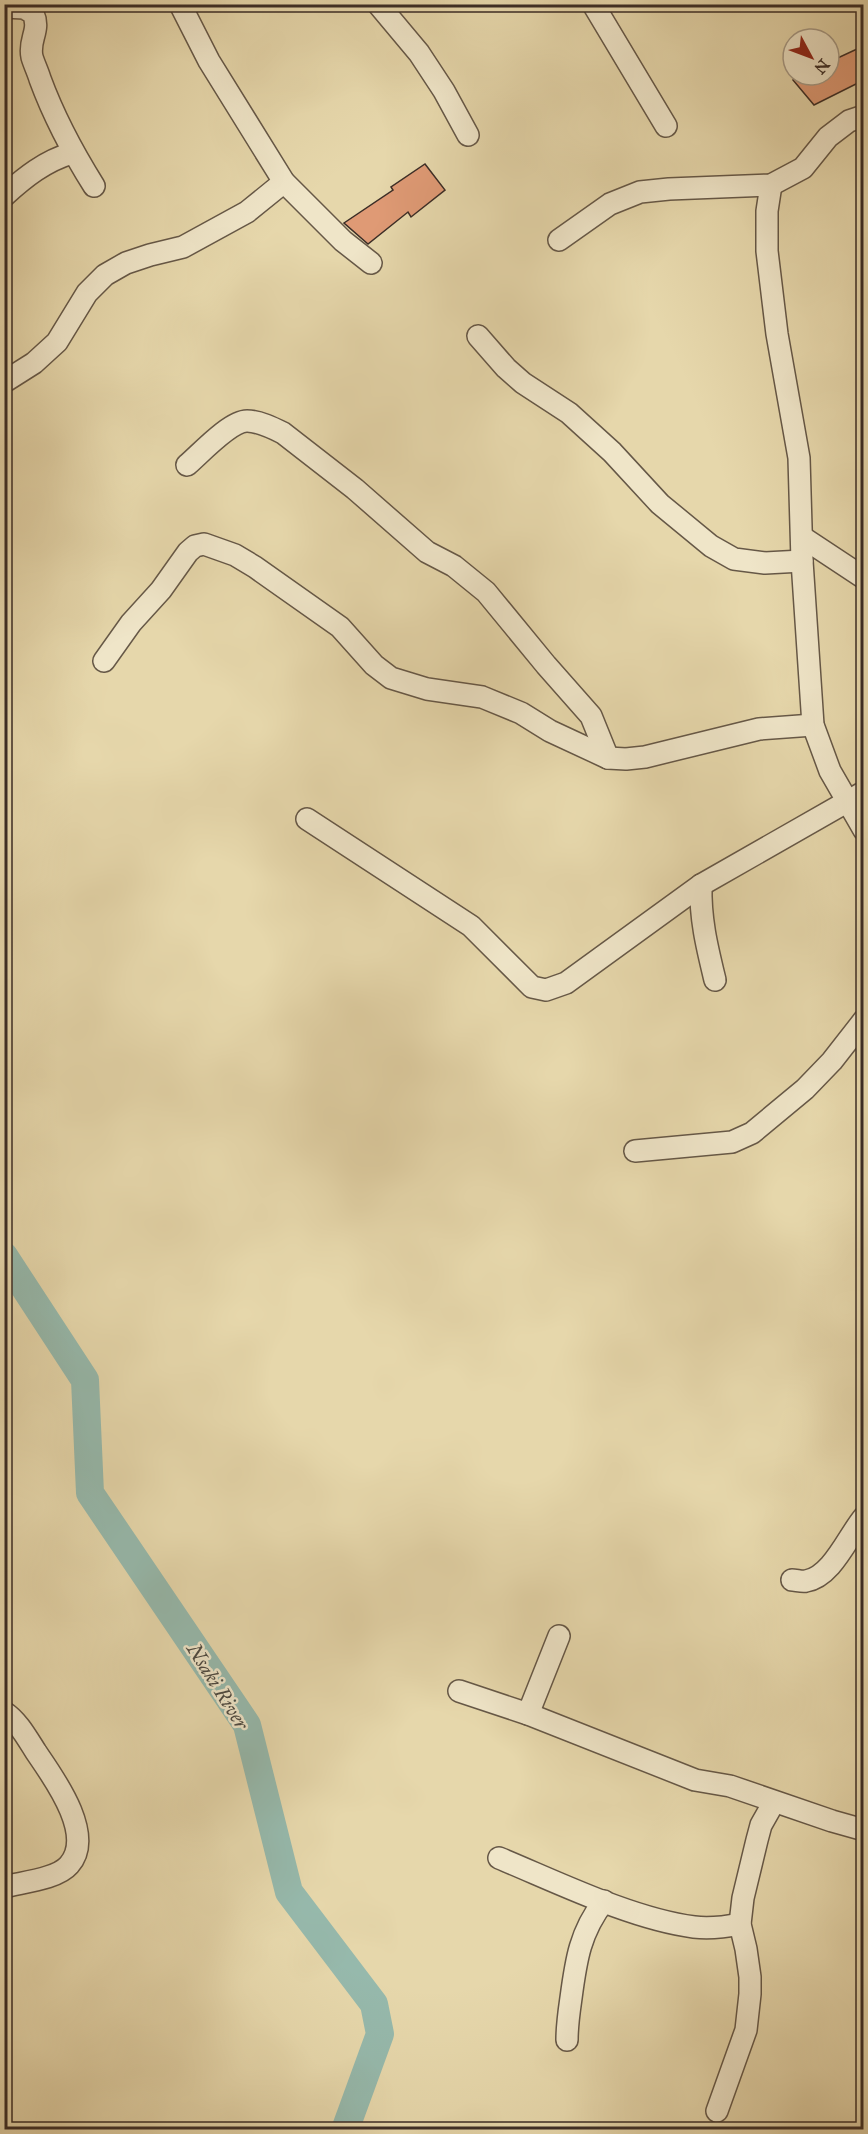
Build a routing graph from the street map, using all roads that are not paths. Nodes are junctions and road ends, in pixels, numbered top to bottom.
1 (180, 4) edge
2 (378, 4) edge
3 (593, 4) edge
4 (4, 7) edge
5 (40, 9) edge
6 (864, 116) edge
7 (666, 126) dead end
8 (468, 135) dead end
9 (72, 153) junction
10 (284, 182) junction
11 (771, 185) junction
12 (94, 186) dead end
13 (4, 196) edge
14 (559, 240) dead end
15 (371, 263) dead end
16 (478, 336) dead end
17 (4, 382) edge
18 (187, 465) dead end
19 (802, 537) junction
20 (802, 561) junction
21 (864, 578) edge
22 (104, 661) dead end
23 (813, 725) junction
24 (608, 758) junction
25 (855, 797) edge
26 (307, 819) dead end
27 (864, 830) edge
28 (701, 885) junction
29 (715, 980) dead end
30 (864, 1020) edge
31 (635, 1151) dead end
32 (864, 1517) edge
33 (792, 1580) dead end
34 (559, 1636) dead end
35 (459, 1691) dead end
36 (4, 1712) edge
37 (528, 1714) junction
38 (774, 1802) junction
39 (864, 1830) edge
40 (499, 1858) dead end
41 (4, 1887) edge
42 (604, 1901) junction
43 (740, 1924) junction
44 (567, 2040) dead end
45 (717, 2111) dead end

1 - 10 street
2 - 8 street
3 - 7 street
4 - 5 street
5 - 9 street
6 - 11 street
9 - 12 street
9 - 13 street
10 - 15 street
10 - 17 street
11 - 14 street
11 - 19 street
16 - 20 street
18 - 24 street
19 - 20 street
19 - 21 street
20 - 23 street
22 - 24 street
23 - 24 street
23 - 25 street
25 - 27 street
25 - 28 street
26 - 28 street
28 - 29 street
30 - 31 street
32 - 33 street
34 - 37 street
35 - 37 street
36 - 41 street
37 - 38 street
38 - 39 street
38 - 43 street
40 - 42 street
42 - 43 street
42 - 44 street
43 - 45 street

